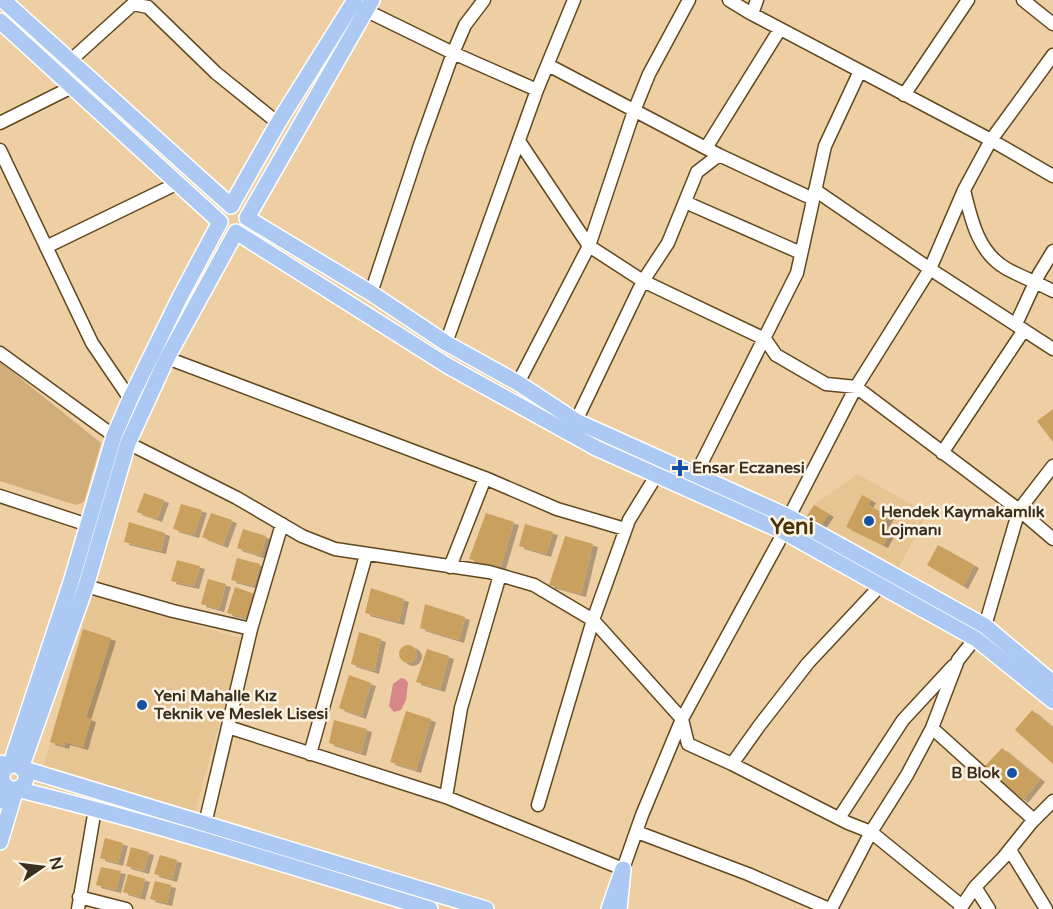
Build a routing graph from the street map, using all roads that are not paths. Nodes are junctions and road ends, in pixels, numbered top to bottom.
1 (3, 0) edge
2 (484, 0) edge
3 (574, 0) edge
4 (689, 0) edge
5 (729, 0) edge
6 (757, 0) edge
7 (968, 0) edge
8 (1023, 0) edge
9 (364, 3) edge
10 (752, 14) junction
11 (0, 21) edge
12 (1053, 24) edge
13 (780, 29) junction
14 (453, 53) junction
15 (1053, 55) edge
16 (71, 60) junction
17 (548, 65) junction
18 (860, 71) junction
19 (72, 87) junction
20 (537, 90) junction
21 (904, 95) junction
22 (634, 111) junction
23 (0, 123) edge
24 (278, 123) junction
25 (519, 141) junction
26 (991, 141) junction
27 (706, 148) junction
28 (0, 150) edge
29 (719, 155) junction
30 (1053, 176) edge
31 (178, 183) junction
32 (964, 190) junction
33 (814, 195) junction
34 (685, 202) junction
35 (231, 206) junction
36 (247, 218) junction
37 (220, 222) junction
38 (236, 232) junction
39 (590, 246) junction
40 (46, 247) junction
41 (1053, 251) edge
42 (801, 253) junction
43 (930, 269) junction
44 (643, 281) junction
45 (1036, 281) junction
46 (1053, 291) edge
47 (371, 293) junction
48 (1020, 327) junction
49 (765, 339) junction
50 (446, 343) junction
51 (1053, 349) edge
52 (0, 353) edge
53 (167, 358) junction
54 (518, 383) junction
55 (855, 387) junction
56 (130, 399) junction
57 (576, 421) junction
58 (121, 440) junction
59 (942, 453) junction
60 (1053, 466) edge
61 (696, 474) junction
62 (656, 476) junction
63 (485, 478) junction
64 (0, 496) edge
65 (1019, 510) junction
66 (282, 524) junction
67 (88, 525) junction
68 (786, 525) junction
69 (625, 529) junction
70 (1053, 539) edge
71 (366, 555) junction
72 (450, 567) junction
73 (501, 575) junction
74 (881, 585) junction
75 (86, 586) junction
76 (593, 620) junction
77 (985, 626) junction
78 (251, 628) junction
79 (976, 639) junction
80 (958, 660) junction
81 (1053, 683) edge
82 (1053, 701) edge
83 (682, 719) junction
84 (228, 727) junction
85 (932, 728) junction
86 (310, 754) junction
87 (732, 764) junction
88 (10, 766) edge
89 (7, 786) edge
90 (446, 797) junction
91 (0, 801) edge
92 (538, 805) dead end
93 (1052, 805) edge
94 (95, 809) junction
95 (839, 818) junction
96 (1034, 820) junction
97 (205, 824) junction
98 (637, 832) junction
99 (871, 832) junction
100 (0, 842) edge
101 (1010, 850) junction
102 (623, 868) junction
103 (975, 887) junction
104 (79, 903) edge
105 (961, 908) edge
106 (126, 909) edge
107 (430, 909) edge
108 (486, 909) edge
109 (609, 909) edge
110 (619, 909) edge
111 (830, 909) edge
112 (989, 909) edge
113 (1046, 909) edge

1 - 16 main road
2 - 14 street
3 - 17 street
4 - 22 street
5 - 10 street
6 - 10 street
7 - 21 street
8 - 12 street
9 - 14 street
9 - 24 main road
9 - 36 main road
10 - 13 street
11 - 19 main road
13 - 18 street
13 - 27 street
14 - 20 street
14 - 47 street
15 - 26 street
16 - 24 street
16 - 35 main road
17 - 20 street
17 - 22 street
18 - 21 street
18 - 33 street
19 - 23 street
19 - 31 main road
20 - 25 street
21 - 26 street
22 - 27 street
22 - 39 street
24 - 35 main road
25 - 39 street
25 - 50 street
26 - 30 street
26 - 32 street
27 - 29 street
28 - 40 street
29 - 33 street
29 - 34 street
31 - 37 main road
31 - 40 street
32 - 43 street
32 - 45 street
33 - 42 street
33 - 43 street
34 - 42 street
34 - 44 street
35 - 36 main road
35 - 37 main road
36 - 38 main road
36 - 47 main road
37 - 38 main road
37 - 56 main road
38 - 53 main road
38 - 62 main road
39 - 44 street
39 - 54 street
40 - 56 street
41 - 45 street
42 - 49 street
43 - 48 street
43 - 55 street
44 - 49 street
44 - 57 street
45 - 46 street
45 - 48 street
47 - 50 main road
48 - 51 street
48 - 59 street
49 - 55 street
49 - 61 street
50 - 54 main road
52 - 58 street
53 - 58 main road
53 - 63 street
54 - 57 main road
55 - 59 street
55 - 68 street
56 - 58 main road
57 - 61 main road
58 - 66 street
58 - 67 main road
58 - 75 main road
59 - 65 street
60 - 65 street
61 - 68 main road
62 - 68 main road
62 - 69 street
63 - 69 street
63 - 72 street
64 - 67 street
65 - 70 street
65 - 77 street
66 - 71 street
66 - 78 street
67 - 88 main road
68 - 74 main road
68 - 77 main road
68 - 83 street
69 - 76 street
71 - 72 street
71 - 86 street
72 - 73 street
73 - 76 street
73 - 90 street
74 - 79 main road
74 - 87 street
75 - 78 street
75 - 88 main road
76 - 83 street
76 - 92 street
77 - 79 street
77 - 81 main road
78 - 84 street
79 - 80 street
79 - 82 main road
80 - 85 street
80 - 95 street
83 - 87 street
83 - 98 street
84 - 86 street
84 - 97 street
85 - 96 street
85 - 99 street
86 - 90 street
87 - 95 street
88 - 89 main road
88 - 97 main road
89 - 91 main road
89 - 94 main road
89 - 100 main road
90 - 102 street
93 - 96 street
94 - 104 street
94 - 107 main road
95 - 99 street
96 - 101 street
97 - 108 main road
98 - 102 street
98 - 111 street
99 - 105 street
99 - 111 street
101 - 103 street
101 - 113 street
102 - 109 main road
102 - 110 main road
103 - 105 street
103 - 112 street
104 - 106 street

